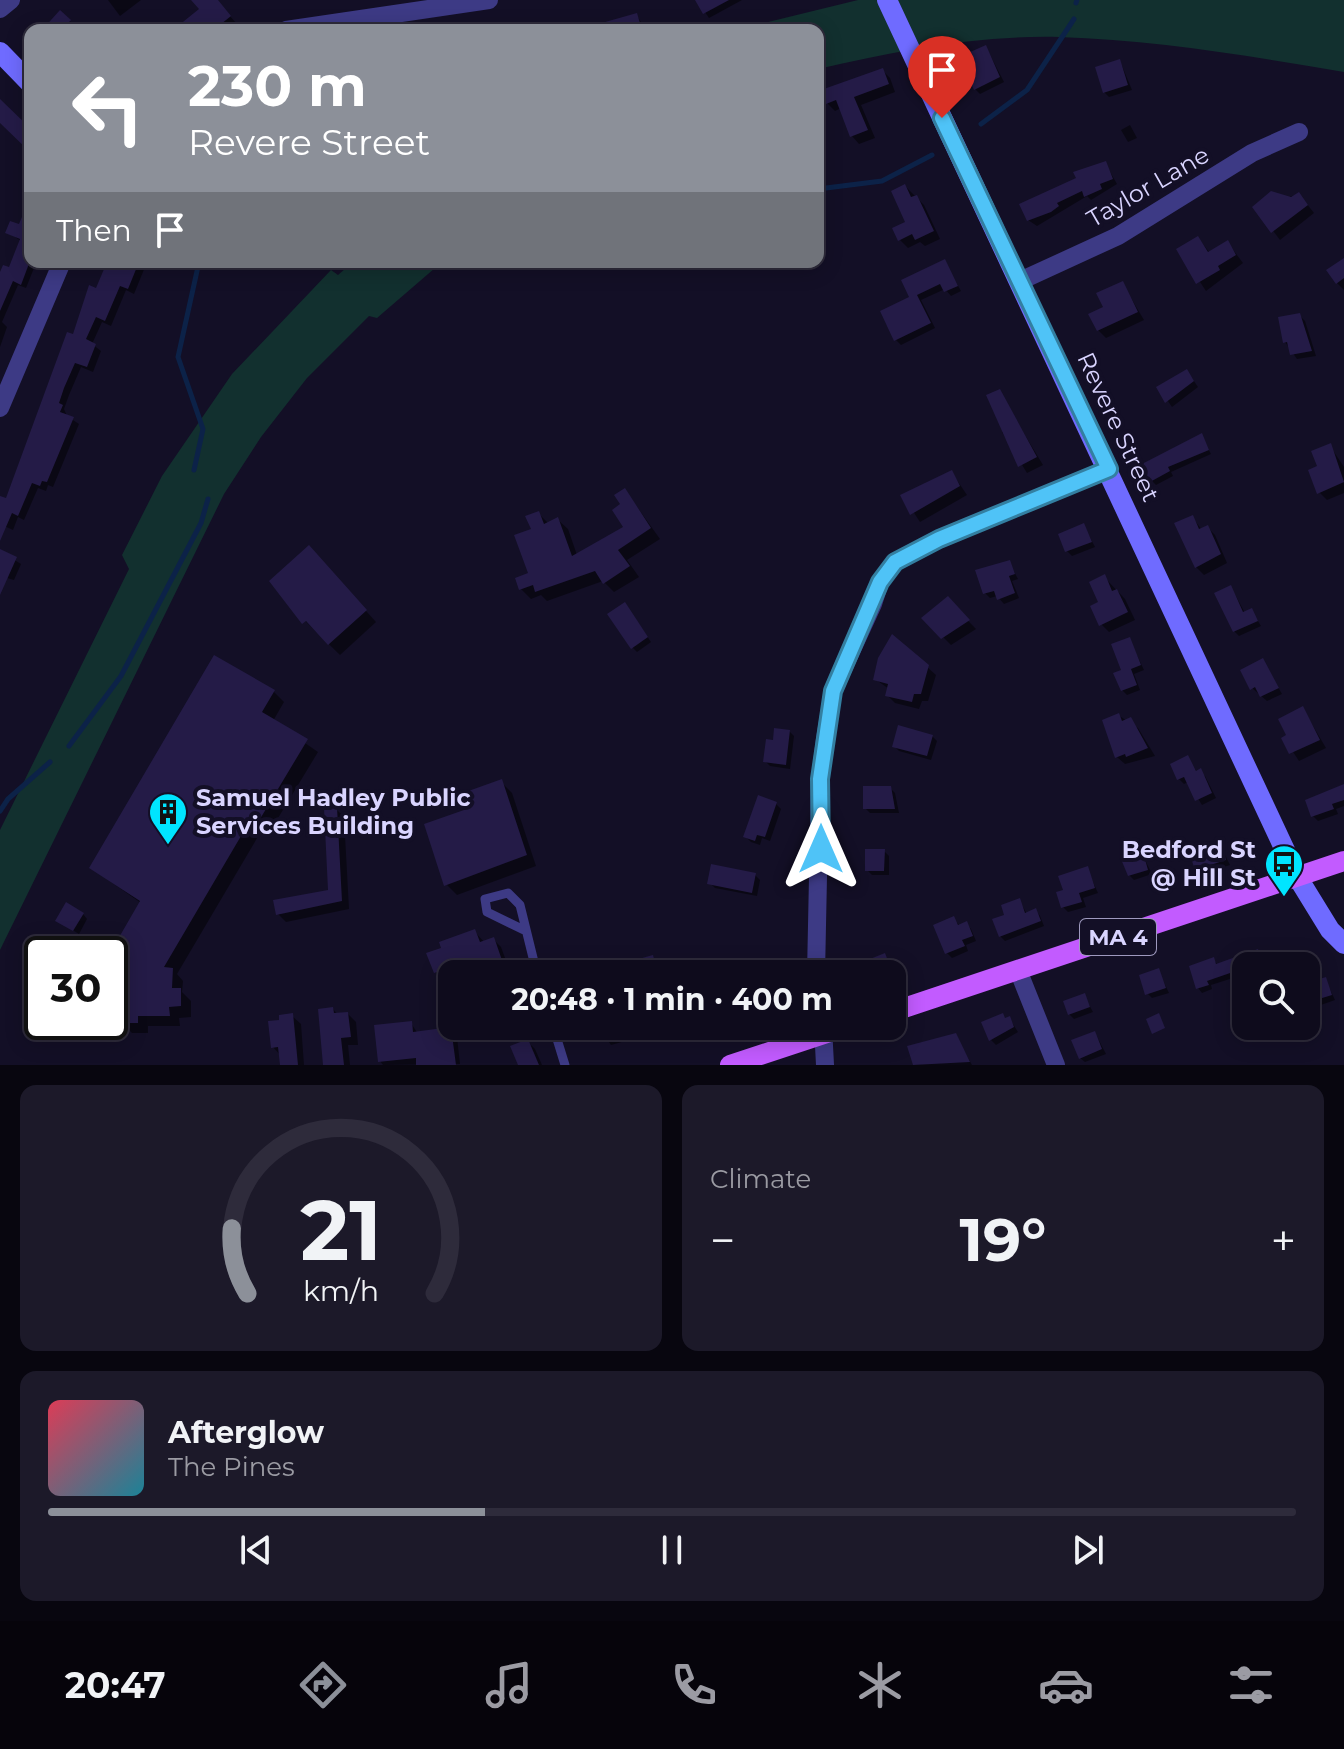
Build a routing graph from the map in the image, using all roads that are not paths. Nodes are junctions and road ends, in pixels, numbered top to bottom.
1 (11, 0) edge
2 (489, 0) edge
3 (887, 0) edge
4 (0, 9) edge
5 (327, 24) edge
6 (0, 52) edge
7 (24, 77) edge
8 (1299, 132) dead end
9 (59, 268) edge
10 (1020, 281) junction
11 (0, 408) edge
12 (1109, 469) junction
13 (1344, 861) edge
14 (1298, 878) junction
15 (524, 930) junction
16 (1344, 944) edge
17 (533, 960) edge
18 (816, 960) edge
19 (1018, 970) junction
20 (906, 1007) edge
21 (557, 1040) edge
22 (797, 1040) edge
23 (824, 1040) edge
24 (565, 1065) edge
25 (730, 1065) edge
26 (825, 1065) edge
27 (1056, 1065) edge

1 - 4 street
2 - 5 street
3 - 10 street, Revere Street
6 - 7 street
8 - 10 street, Taylor Lane
9 - 11 street
10 - 12 street, Revere Street
12 - 14 street, Revere Street
12 - 18 street
13 - 14 main road, MA 4
14 - 16 street, Revere Street
14 - 19 main road, MA 4
15 - 15 lane
15 - 17 lane
19 - 20 main road, MA 4
19 - 27 street
21 - 24 lane
22 - 25 main road
23 - 26 street

